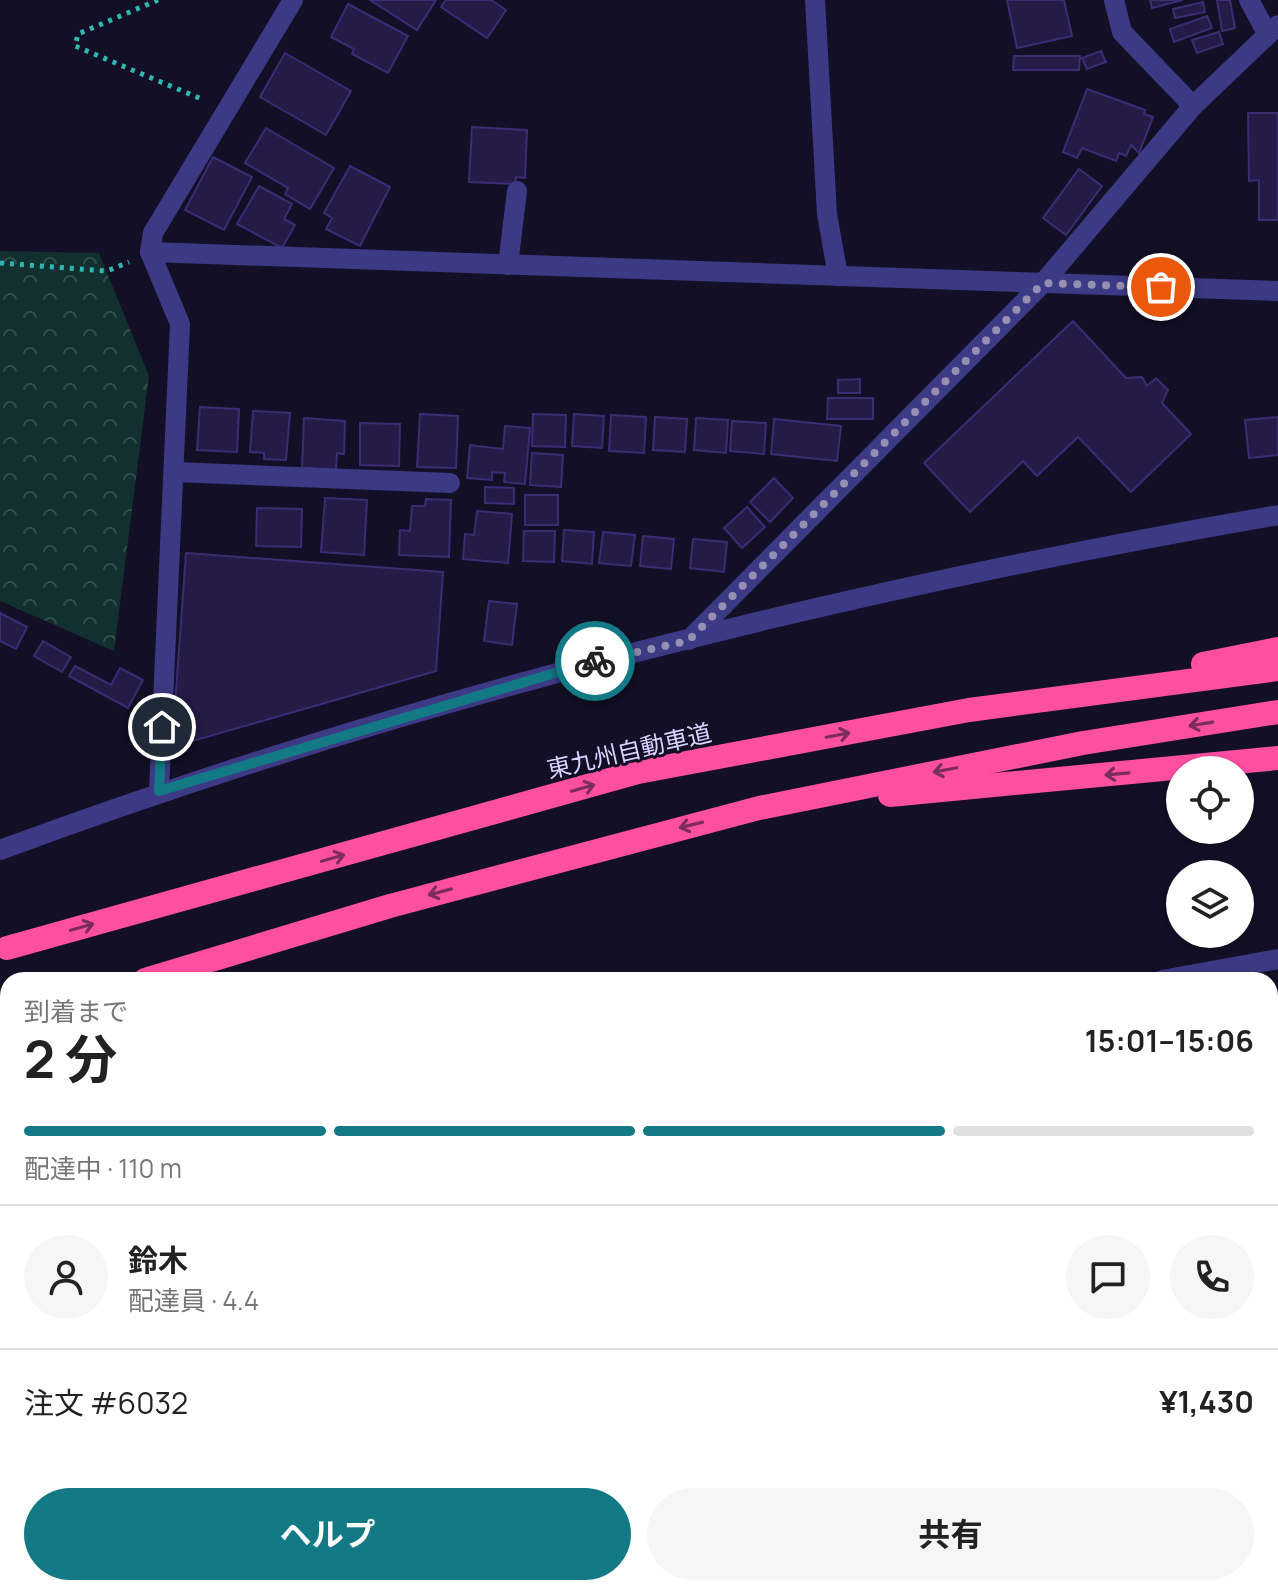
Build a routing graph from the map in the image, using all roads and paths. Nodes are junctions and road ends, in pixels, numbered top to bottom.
1 (158, 0) edge
2 (293, 0) edge
3 (815, 0) edge
4 (1114, 0) edge
5 (1249, 0) edge
6 (1273, 30) edge
7 (1193, 106) junction
8 (227, 110) junction
9 (517, 191) dead end
10 (150, 252) junction
11 (0, 263) edge
12 (508, 265) junction
13 (838, 276) junction
14 (1043, 283) junction
15 (1278, 291) edge
16 (175, 472) junction
17 (450, 483) dead end
18 (1278, 515) edge
19 (688, 641) junction
20 (1278, 649) edge
21 (1278, 669) edge
22 (969, 710) junction
23 (1278, 712) edge
24 (1278, 758) edge
25 (159, 791) junction
26 (759, 808) junction
27 (0, 850) edge
28 (7, 948) dead end
29 (1278, 959) edge
30 (171, 972) edge
31 (1206, 972) edge

1 - 8 path
2 - 8 street
3 - 13 street
4 - 7 street
5 - 6 street
6 - 7 street
7 - 14 street
8 - 10 street
9 - 12 street
10 - 11 path
10 - 12 street
10 - 16 street
12 - 13 street
13 - 14 street
14 - 15 street
14 - 19 street
16 - 17 street
16 - 25 street
18 - 19 street
19 - 25 street
20 - 22 highway
21 - 22 highway, 東九州自動車道
28 -> 22 highway, 東九州自動車道
23 -> 26 highway
24 -> 26 highway
25 - 27 street
26 -> 30 highway
29 - 31 street

